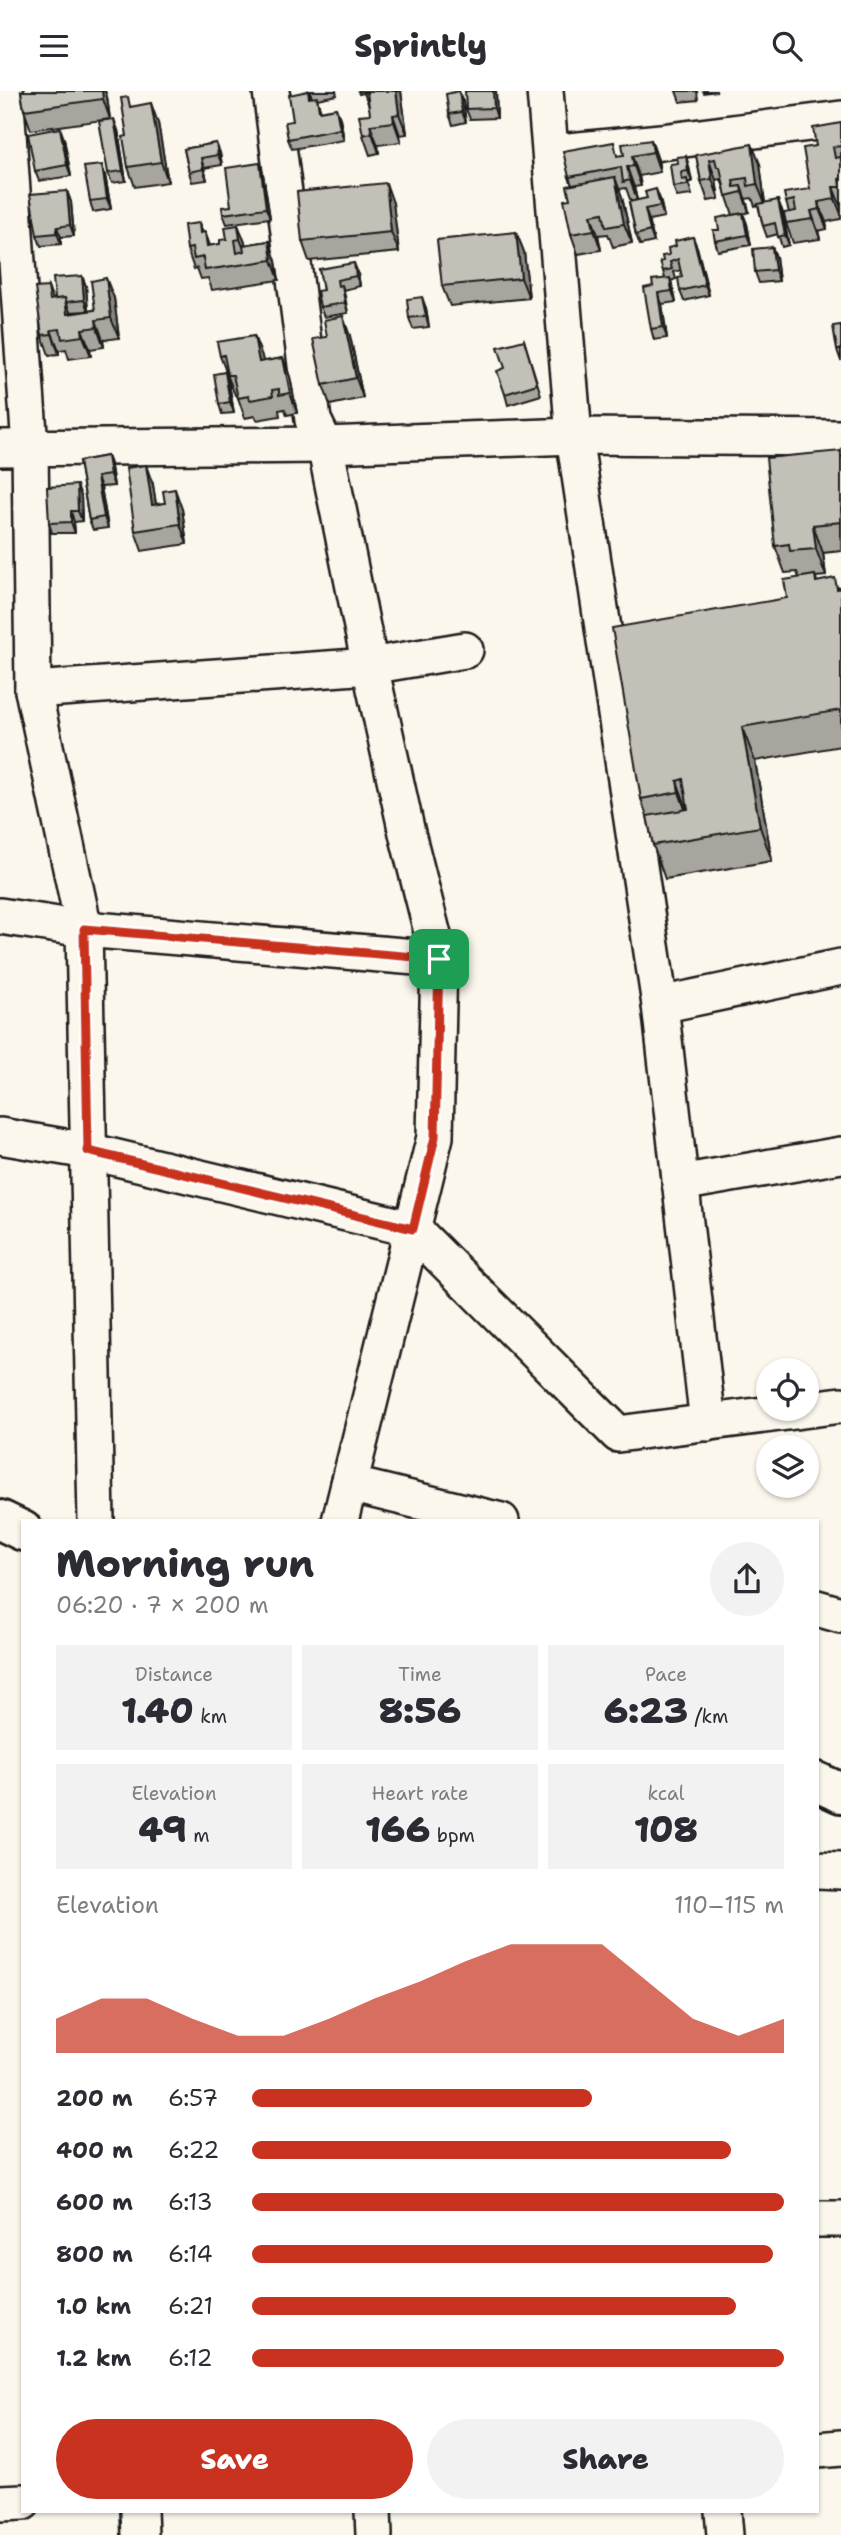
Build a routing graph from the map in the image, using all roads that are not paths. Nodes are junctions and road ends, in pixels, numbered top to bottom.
1 (5, 91) edge
2 (271, 91) edge
3 (545, 91) edge
4 (841, 119) edge
5 (552, 153) junction
6 (574, 436) junction
7 (841, 438) edge
8 (325, 445) junction
9 (15, 448) edge
10 (465, 650) dead end
11 (370, 666) junction
12 (33, 690) junction
13 (0, 916) edge
14 (84, 929) junction
15 (439, 959) junction
16 (841, 967) edge
17 (660, 1005) junction
18 (0, 1136) edge
19 (88, 1151) junction
20 (841, 1155) edge
21 (680, 1182) junction
22 (413, 1229) junction
23 (841, 1405) edge
24 (708, 1423) junction
25 (349, 1484) junction
26 (96, 1519) edge
27 (340, 1519) edge
28 (493, 1519) edge
29 (0, 1520) edge
30 (21, 1530) edge
31 (819, 1609) edge
32 (841, 1615) edge
33 (819, 1783) edge
34 (841, 1793) edge
35 (819, 1870) edge
36 (841, 1871) edge
37 (819, 2219) edge
38 (841, 2219) edge
39 (841, 2448) edge
40 (819, 2450) edge
41 (21, 2502) edge
42 (0, 2503) edge
43 (139, 2513) edge
44 (373, 2513) edge
45 (723, 2513) edge
46 (140, 2535) edge
47 (374, 2535) edge
48 (725, 2535) edge

1 - 9 street
2 - 8 street
3 - 5 street
4 - 5 street
5 - 6 street
6 - 7 street
6 - 8 street
6 - 17 street
8 - 9 street
8 - 11 street
9 - 12 street
10 - 11 street
11 - 12 street
11 - 15 street
12 - 14 street
13 - 14 street
14 - 15 street
14 - 19 street
15 - 22 street
16 - 17 street
17 - 21 street
18 - 19 street
19 - 22 street
19 - 26 street
20 - 21 street
21 - 24 street
22 - 24 street
22 - 25 street
23 - 24 street
25 - 27 street
25 - 28 street
29 - 30 street
31 - 32 street
33 - 34 street
35 - 36 street
37 - 38 street
39 - 40 street
41 - 42 street
43 - 46 street
44 - 47 street
45 - 48 street

